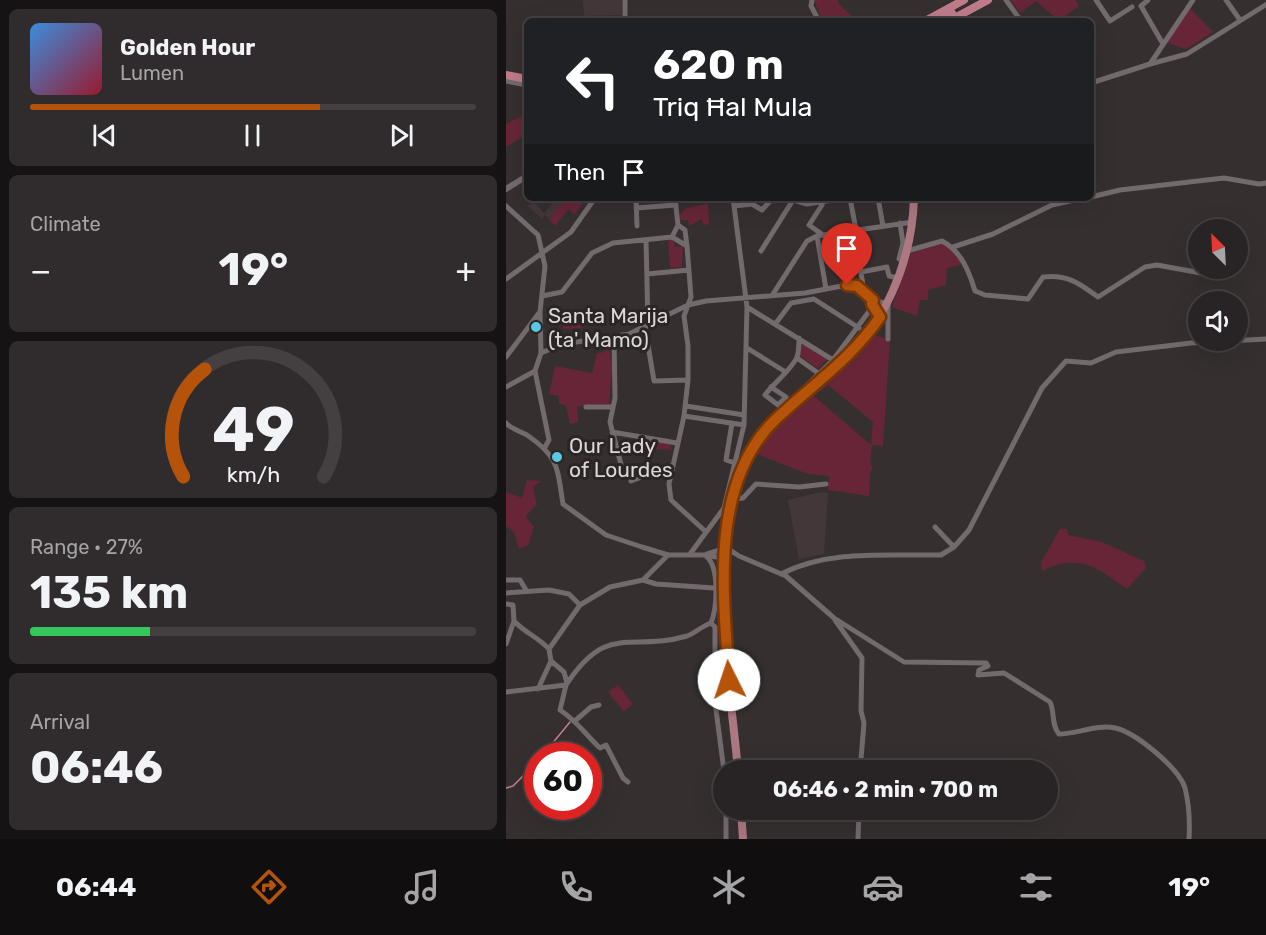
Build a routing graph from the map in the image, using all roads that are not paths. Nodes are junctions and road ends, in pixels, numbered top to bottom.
1 (624, 0) edge
2 (812, 0) edge
3 (964, 0) edge
4 (976, 0) edge
5 (988, 0) edge
6 (1006, 0) edge
7 (1096, 0) edge
8 (1148, 0) edge
9 (1193, 0) edge
10 (1226, 0) edge
11 (1266, 4) edge
12 (1132, 8) dead end
13 (625, 18) edge
14 (817, 18) edge
15 (938, 18) edge
16 (955, 18) edge
17 (1019, 18) edge
18 (1240, 20) junction
19 (1163, 44) junction
20 (1150, 64) junction
21 (506, 75) edge
22 (524, 78) edge
23 (506, 81) edge
24 (1094, 82) edge
25 (524, 84) edge
26 (524, 178) edge
27 (1266, 183) edge
28 (506, 189) edge
29 (1094, 196) edge
30 (594, 201) edge
31 (636, 201) edge
32 (675, 201) edge
33 (733, 201) edge
34 (770, 201) edge
35 (787, 201) edge
36 (796, 201) edge
37 (848, 201) edge
38 (879, 201) edge
39 (914, 201) edge
40 (1070, 201) edge
41 (825, 202) edge
42 (676, 205) junction
43 (506, 206) edge
44 (734, 206) junction
45 (636, 208) junction
46 (913, 222) junction
47 (900, 224) junction
48 (678, 225) junction
49 (638, 226) dead end
50 (883, 226) junction
51 (856, 230) junction
52 (820, 236) junction
53 (672, 237) junction
54 (646, 240) junction
55 (687, 246) junction
56 (953, 247) junction
57 (543, 251) junction
58 (761, 251) dead end
59 (907, 251) junction
60 (841, 258) dead end
61 (899, 259) dead end
62 (689, 270) junction
63 (1188, 271) edge
64 (861, 272) junction
65 (647, 274) junction
66 (898, 278) junction
67 (506, 279) edge
68 (826, 289) junction
69 (864, 291) junction
70 (773, 294) junction
71 (542, 296) junction
72 (745, 298) junction
73 (878, 304) junction
74 (688, 305) junction
75 (747, 307) junction
76 (540, 312) junction
77 (776, 323) junction
78 (647, 326) junction
79 (859, 328) junction
80 (614, 337) junction
81 (799, 338) junction
82 (888, 339) dead end
83 (1266, 339) edge
84 (747, 348) junction
85 (541, 353) junction
86 (506, 357) edge
87 (797, 358) junction
88 (833, 360) junction
89 (536, 370) junction
90 (784, 371) junction
91 (818, 373) junction
92 (688, 380) junction
93 (773, 385) dead end
94 (506, 387) edge
95 (804, 388) dead end
96 (686, 406) junction
97 (586, 407) dead end
98 (612, 407) junction
99 (744, 415) junction
100 (684, 416) junction
101 (506, 423) edge
102 (732, 423) junction
103 (744, 424) junction
104 (612, 432) junction
105 (677, 443) junction
106 (545, 447) junction
107 (735, 463) junction
108 (673, 465) junction
109 (624, 476) dead end
110 (631, 481) dead end
111 (827, 484) dead end
112 (734, 499) junction
113 (935, 526) dead end
114 (705, 531) junction
115 (954, 547) junction
116 (723, 551) junction
117 (690, 554) junction
118 (668, 555) junction
119 (705, 555) junction
120 (784, 575) junction
121 (506, 580) edge
122 (643, 580) junction
123 (714, 588) junction
124 (526, 590) junction
125 (506, 593) edge
126 (506, 604) edge
127 (580, 605) junction
128 (834, 618) junction
129 (514, 621) junction
130 (711, 623) junction
131 (506, 644) edge
132 (549, 649) junction
133 (551, 661) junction
134 (567, 684) junction
135 (538, 689) junction
136 (506, 692) edge
137 (599, 705) dead end
138 (576, 720) junction
139 (723, 760) edge
140 (737, 760) edge
141 (861, 760) edge
142 (628, 782) dead end
143 (726, 820) edge
144 (742, 820) edge
145 (859, 820) edge
146 (726, 839) edge
147 (743, 839) edge
148 (858, 839) edge
149 (1189, 839) edge

1 - 13 street
2 - 14 street
3 - 15 highway
4 - 15 highway
5 - 16 highway
6 - 17 street
7 - 12 street
8 - 19 street
9 - 19 street
10 - 18 street
11 - 18 street
18 - 20 street
19 - 20 street
20 - 24 street
21 - 22 highway
23 - 25 street
26 - 28 street
27 - 29 street
30 - 57 street
31 - 45 street
32 - 42 street
33 - 44 street
34 - 44 street
35 - 58 street
36 - 41 street
37 - 51 street
38 - 50 street
39 - 46 main road
40 - 56 street
41 - 52 street
42 - 45 street
42 - 48 street
43 - 57 street
44 - 72 street
45 - 49 street
46 - 47 street
46 - 59 main road
47 - 50 street
47 - 61 street
48 - 53 street
48 - 55 street
50 - 51 street
51 - 52 street
52 - 68 street
52 - 70 street
53 - 54 street
53 - 55 street
54 - 65 street
54 - 71 street
55 - 62 street
56 - 59 street
56 - 63 street
57 - 67 street
57 - 71 street
59 - 66 main road
60 - 64 street
62 - 65 street
62 - 74 street
64 - 66 street
64 - 69 street
65 - 78 street
66 - 73 main road
68 - 69 street
68 - 70 street
69 - 73 street
70 - 72 street
71 - 76 street
72 - 74 street
72 - 75 street
73 - 79 street
73 - 82 street
73 - 112 main road
74 - 78 street
74 - 92 street
75 - 77 street
75 - 84 street
76 - 85 street
76 - 86 street
77 - 79 street
77 - 81 street
78 - 80 street
78 - 92 street
79 - 88 street
80 - 85 street
80 - 98 street
81 - 87 street
81 - 88 street
83 - 115 street
84 - 90 street
84 - 99 street
85 - 89 street
87 - 90 street
87 - 91 street
88 - 91 street
89 - 94 street
89 - 106 street
90 - 93 street
91 - 95 street
92 - 96 street
96 - 99 street
96 - 100 street
97 - 98 street
98 - 104 street
99 - 103 street
100 - 102 street
100 - 105 street
101 - 106 street
102 - 103 street
102 - 107 street
103 - 107 street
104 - 105 street
104 - 109 street
105 - 108 street
106 - 118 street
107 - 114 street
108 - 110 street
108 - 114 street
111 - 112 street
112 - 116 main road
113 - 115 street
114 - 117 street
115 - 120 street
116 - 119 street
116 - 120 street
116 - 140 main road
117 - 118 street
117 - 119 street
118 - 122 street
119 - 123 street
120 - 128 street
121 - 124 street
122 - 123 street
122 - 127 street
123 - 130 street
124 - 125 street
124 - 127 street
126 - 129 street
127 - 132 street
128 - 141 street
128 - 149 street
129 - 131 street
129 - 132 street
130 - 134 street
130 - 139 street
132 - 133 street
133 - 134 street
133 - 135 street
134 - 135 street
134 - 138 street
135 - 136 street
137 - 138 street
138 - 142 street
143 - 146 street
144 - 147 main road
145 - 148 street

